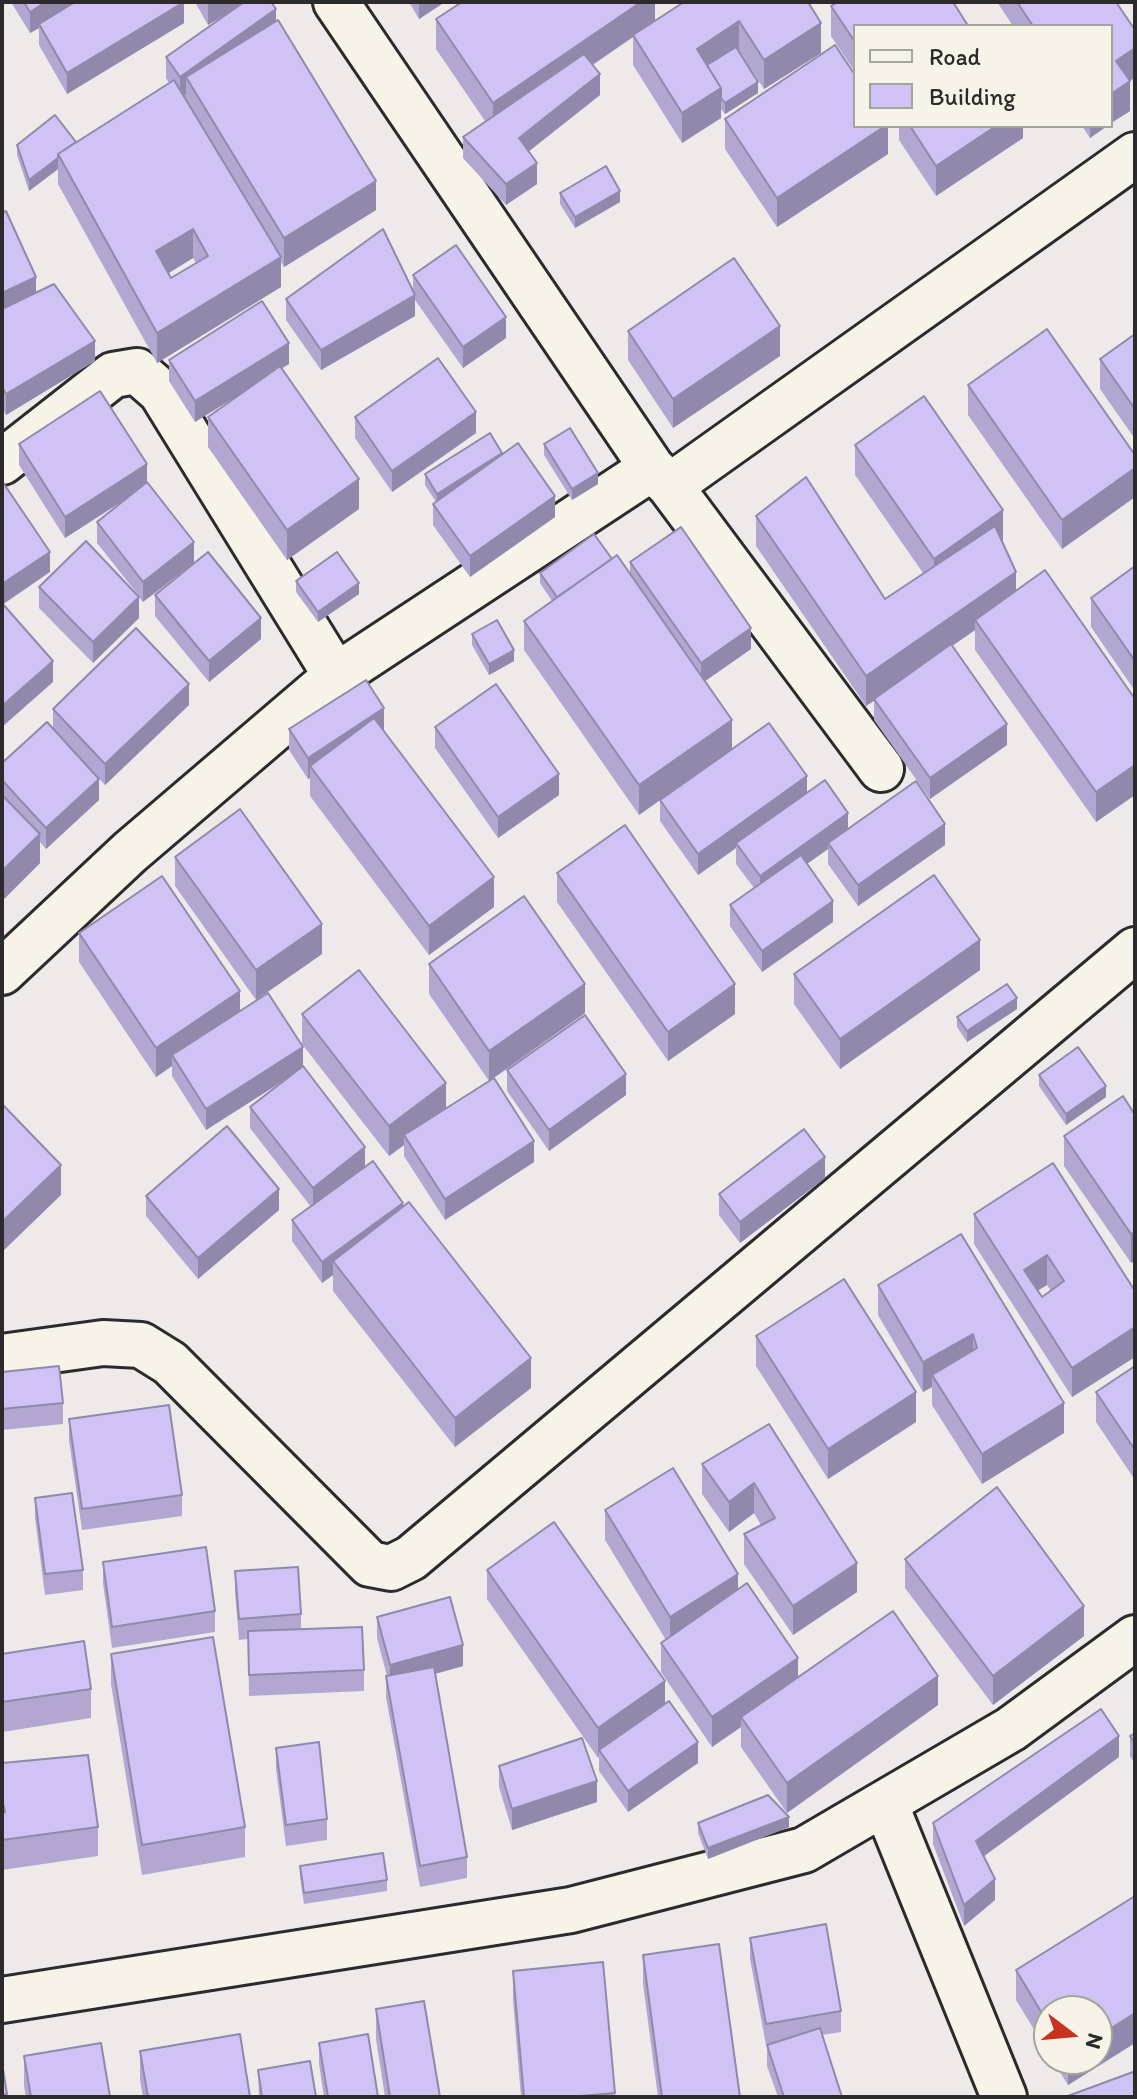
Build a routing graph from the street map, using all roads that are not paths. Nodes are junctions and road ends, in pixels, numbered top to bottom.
1 (336, 2) edge
2 (1135, 155) edge
3 (2, 462) edge
4 (661, 477) junction
5 (336, 676) junction
6 (881, 769) dead end
7 (1135, 950) edge
8 (2, 972) edge
9 (2, 1357) edge
10 (1135, 1638) edge
11 (885, 1803) junction
12 (2, 2000) edge
13 (1004, 2097) edge

1 - 4 street
2 - 4 street
3 - 5 street
4 - 5 street
4 - 6 street
5 - 8 street
7 - 9 street
10 - 11 street
11 - 12 street
11 - 13 street

